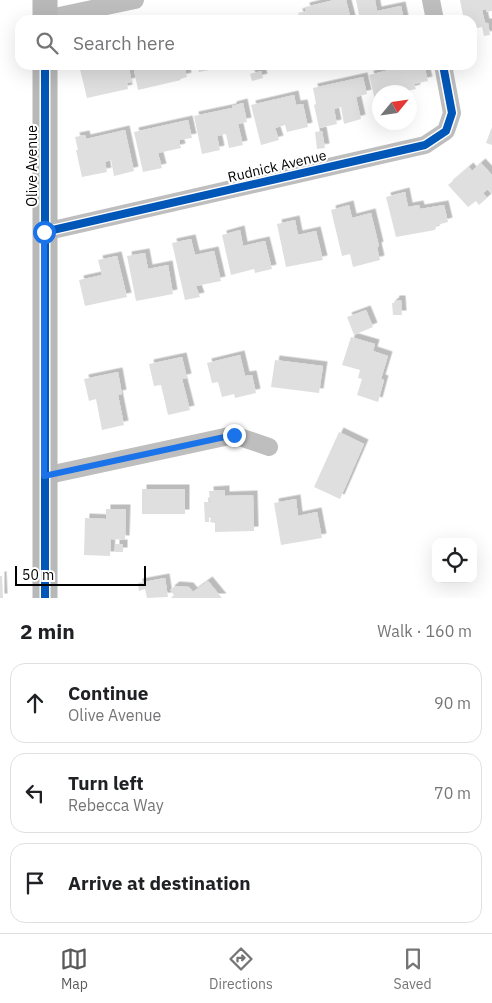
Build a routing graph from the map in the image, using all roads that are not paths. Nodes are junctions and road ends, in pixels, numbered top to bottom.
1 (135, 0) edge
2 (431, 0) edge
3 (45, 13) edge
4 (434, 15) edge
5 (45, 70) edge
6 (444, 70) edge
7 (44, 232) junction
8 (269, 447) dead end
9 (44, 476) junction
10 (45, 598) edge

1 - 3 street
2 - 4 street
5 - 7 street, Olive Avenue
6 - 7 street, Rudnick Avenue
7 - 9 street, Olive Avenue
8 - 9 street
9 - 10 street, Olive Avenue

